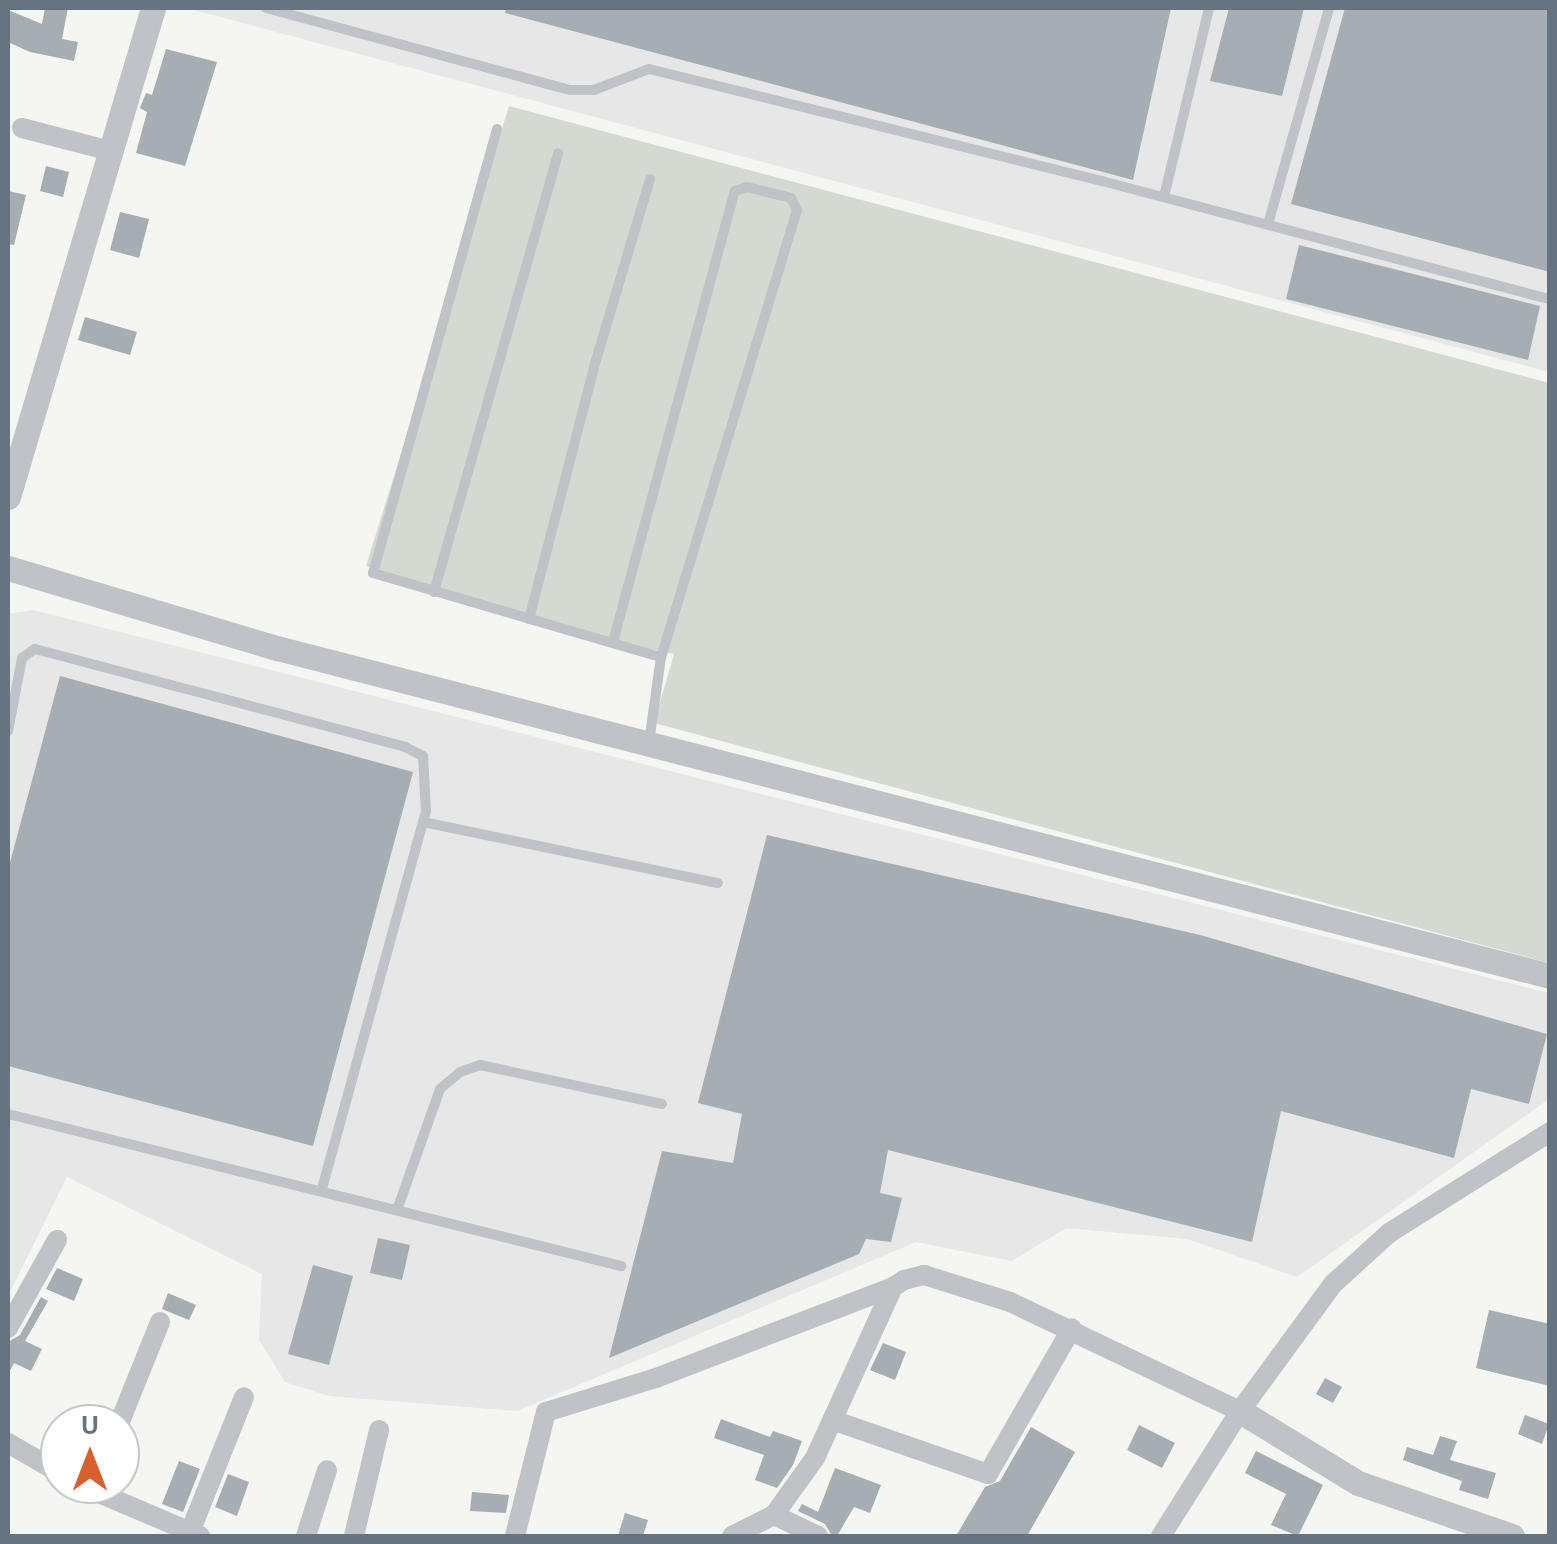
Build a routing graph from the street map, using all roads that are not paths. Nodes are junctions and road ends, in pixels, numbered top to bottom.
1 (153, 8) edge
2 (266, 8) edge
3 (1209, 8) edge
4 (1328, 8) edge
5 (22, 128) dead end
6 (498, 130) dead end
7 (110, 150) junction
8 (558, 153) dead end
9 (650, 179) dead end
10 (1164, 197) junction
11 (1268, 224) junction
12 (1550, 299) edge
13 (8, 497) edge
14 (8, 568) edge
15 (434, 592) junction
16 (529, 619) junction
17 (613, 642) junction
18 (661, 657) junction
19 (8, 730) edge
20 (648, 742) junction
21 (423, 822) junction
22 (718, 883) dead end
23 (1550, 976) edge
24 (662, 1104) dead end
25 (8, 1114) edge
26 (1550, 1132) edge
27 (322, 1192) junction
28 (397, 1210) junction
29 (57, 1240) dead end
30 (620, 1266) dead end
31 (893, 1287) junction
32 (160, 1322) dead end
33 (8, 1328) edge
34 (1072, 1328) junction
35 (244, 1396) dead end
36 (126, 1404) edge
37 (1240, 1411) junction
38 (835, 1421) junction
39 (379, 1430) dead end
40 (8, 1442) edge
41 (40, 1461) edge
42 (327, 1470) dead end
43 (128, 1504) edge
44 (774, 1515) junction
45 (196, 1534) edge
46 (306, 1536) edge
47 (354, 1536) edge
48 (515, 1536) edge
49 (732, 1536) edge
50 (818, 1536) edge
51 (1160, 1536) edge
52 (1512, 1536) edge

1 - 7 street
2 - 10 lane
3 - 10 lane
4 - 11 lane
5 - 7 street
6 - 15 lane
7 - 13 street
8 - 15 lane
9 - 16 lane
10 - 11 lane
11 - 12 lane
14 - 20 street
15 - 16 lane
16 - 17 lane
17 - 18 lane
17 - 18 lane
18 - 20 lane
19 - 21 lane
20 - 23 street
21 - 22 lane
21 - 27 lane
24 - 28 lane
25 - 27 lane
26 - 37 street
27 - 28 lane
28 - 30 lane
29 - 33 street
31 - 34 street
31 - 38 street
31 - 48 street
32 - 36 street
34 - 37 street
34 - 38 street
35 - 45 street
37 - 51 street
37 - 52 street
38 - 44 street
39 - 47 street
40 - 41 street
42 - 46 street
43 - 45 street
44 - 49 street
44 - 50 street

